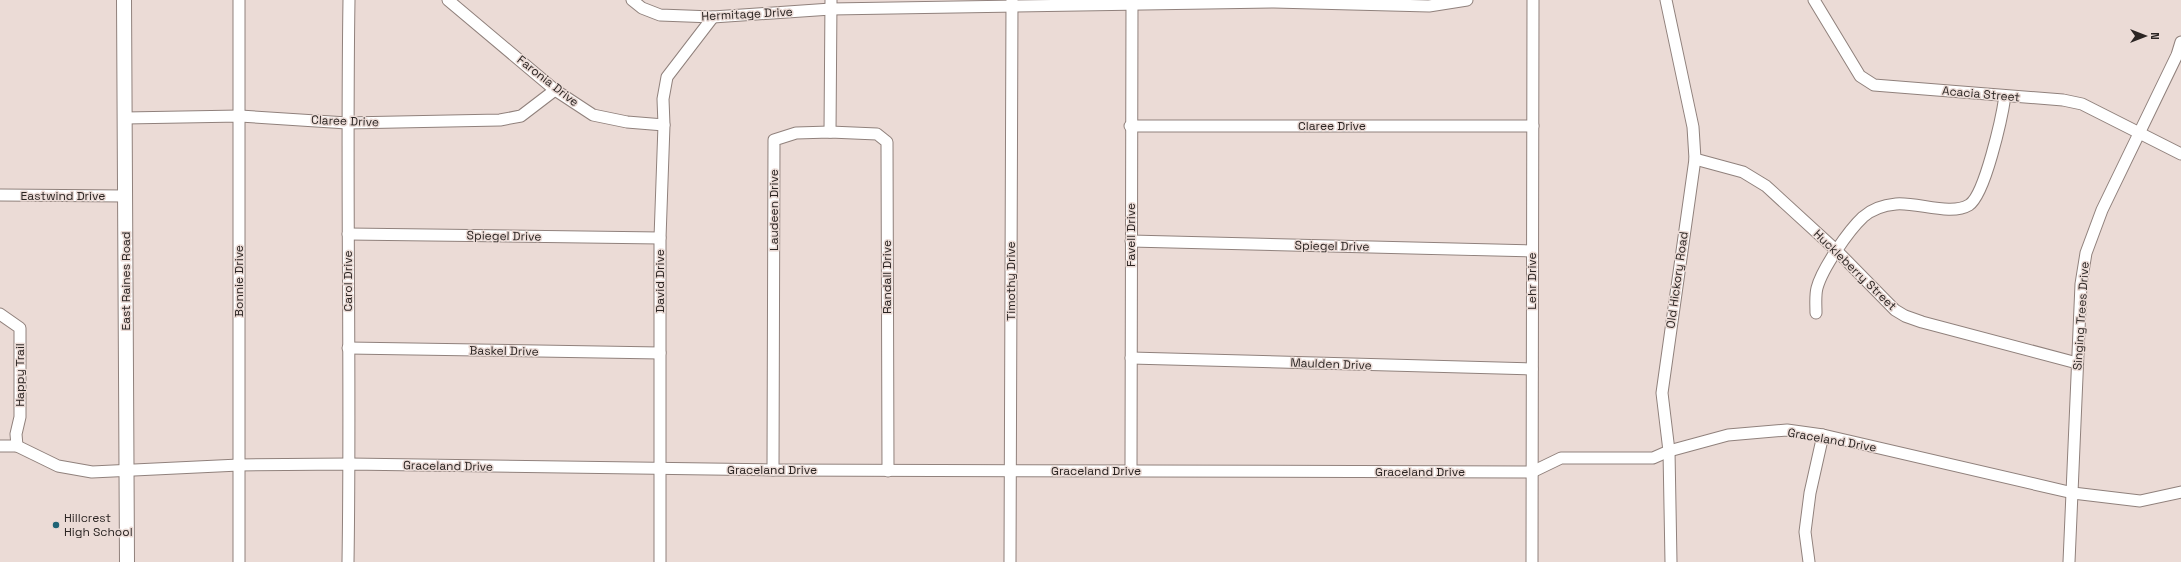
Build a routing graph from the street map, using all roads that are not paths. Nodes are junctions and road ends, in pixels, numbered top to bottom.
1 (124, 0) edge
2 (239, 0) edge
3 (349, 0) edge
4 (448, 0) edge
5 (632, 0) edge
6 (1466, 0) edge
7 (1533, 0) edge
8 (1666, 0) edge
9 (1814, 0) edge
10 (1274, 1) edge
11 (1132, 2) edge
12 (1012, 3) edge
13 (831, 4) edge
14 (713, 17) junction
15 (2181, 42) edge
16 (556, 90) junction
17 (2005, 96) junction
18 (240, 116) junction
19 (125, 118) junction
20 (347, 123) junction
21 (664, 125) junction
22 (1130, 126) junction
23 (1533, 126) junction
24 (830, 132) junction
25 (2140, 134) junction
26 (2181, 154) edge
27 (1695, 159) junction
28 (0, 196) edge
29 (125, 196) junction
30 (348, 234) junction
31 (660, 238) junction
32 (1131, 241) junction
33 (1532, 251) junction
34 (1837, 251) junction
35 (1816, 313) dead end
36 (0, 314) edge
37 (348, 348) junction
38 (660, 354) junction
39 (1131, 358) junction
40 (2077, 362) junction
41 (1532, 369) junction
42 (1822, 435) junction
43 (0, 446) edge
44 (17, 446) junction
45 (1669, 451) junction
46 (349, 464) junction
47 (239, 465) junction
48 (661, 469) junction
49 (126, 470) junction
50 (773, 470) junction
51 (888, 471) junction
52 (1131, 471) junction
53 (1010, 472) junction
54 (1532, 472) junction
55 (2181, 492) edge
56 (2073, 493) junction
57 (127, 562) edge
58 (239, 562) edge
59 (348, 562) edge
60 (660, 562) edge
61 (1010, 562) edge
62 (1532, 562) edge
63 (1671, 562) edge
64 (1809, 562) edge
65 (2069, 562) edge

1 - 19 main road, East Raines Road
2 - 18 street, Bonnie Drive
3 - 20 street, Carol Drive
4 - 16 street, Faronia Drive
5 - 14 street, Hermitage Drive
6 - 10 street, Hermitage Drive
7 - 23 street, Lehr Drive
8 - 27 street, Old Hickory Road
9 - 17 street, Acacia Street
10 - 11 street, Hermitage Drive
11 - 12 street, Hermitage Drive
11 - 22 street, Favell Drive
12 - 13 street, Hermitage Drive
12 - 53 street, Timothy Drive
13 - 14 street, Hermitage Drive
13 - 24 street
14 - 21 street, David Drive
15 - 25 street, Singing Trees Drive
16 - 20 street, Claree Drive
16 - 21 street, Faronia Drive
17 - 25 street, Acacia Street
17 - 34 street
18 - 19 street, Claree Drive
18 - 20 street, Claree Drive
18 - 47 street, Bonnie Drive
19 - 29 main road, East Raines Road
20 - 30 street, Carol Drive
21 - 31 street, David Drive
22 - 23 street, Claree Drive
22 - 32 street, Favell Drive
23 - 33 street, Lehr Drive
24 - 50 street, Laudeen Drive
24 - 51 street, Randall Drive
25 - 26 street, Acacia Street
25 - 40 street, Singing Trees Drive
27 - 34 street, Huckleberry Street
27 - 45 street, Old Hickory Road
28 - 29 street, Eastwind Drive
29 - 49 main road, East Raines Road
30 - 31 street, Spiegel Drive
30 - 37 street, Carol Drive
31 - 38 street, David Drive
32 - 33 street, Spiegel Drive
32 - 39 street, Favell Drive
33 - 41 street, Lehr Drive
34 - 35 street
34 - 40 street, Huckleberry Street
36 - 44 street, Happy Trail
37 - 38 street, Baskel Drive
37 - 46 street, Carol Drive
38 - 48 street, David Drive
39 - 41 street, Maulden Drive
39 - 52 street, Favell Drive
40 - 56 street, Singing Trees Drive
41 - 54 street, Lehr Drive
42 - 45 street, Graceland Drive
42 - 56 street, Graceland Drive
42 - 64 street
43 - 44 street, Graceland Drive
44 - 49 street, Graceland Drive
45 - 54 street, Graceland Drive
45 - 63 street, Old Hickory Road
46 - 47 street, Graceland Drive
46 - 48 street, Graceland Drive
46 - 59 street, Carol Drive
47 - 49 street, Graceland Drive
47 - 58 street, Bonnie Drive
48 - 50 street, Graceland Drive
48 - 60 street, David Drive
49 - 57 main road, East Raines Road
50 - 51 street, Graceland Drive
51 - 53 street, Graceland Drive
52 - 53 street, Graceland Drive
52 - 54 street, Graceland Drive
53 - 61 street, Timothy Drive
54 - 62 street, Lehr Drive
55 - 56 street, Graceland Drive
56 - 65 street, Singing Trees Drive

